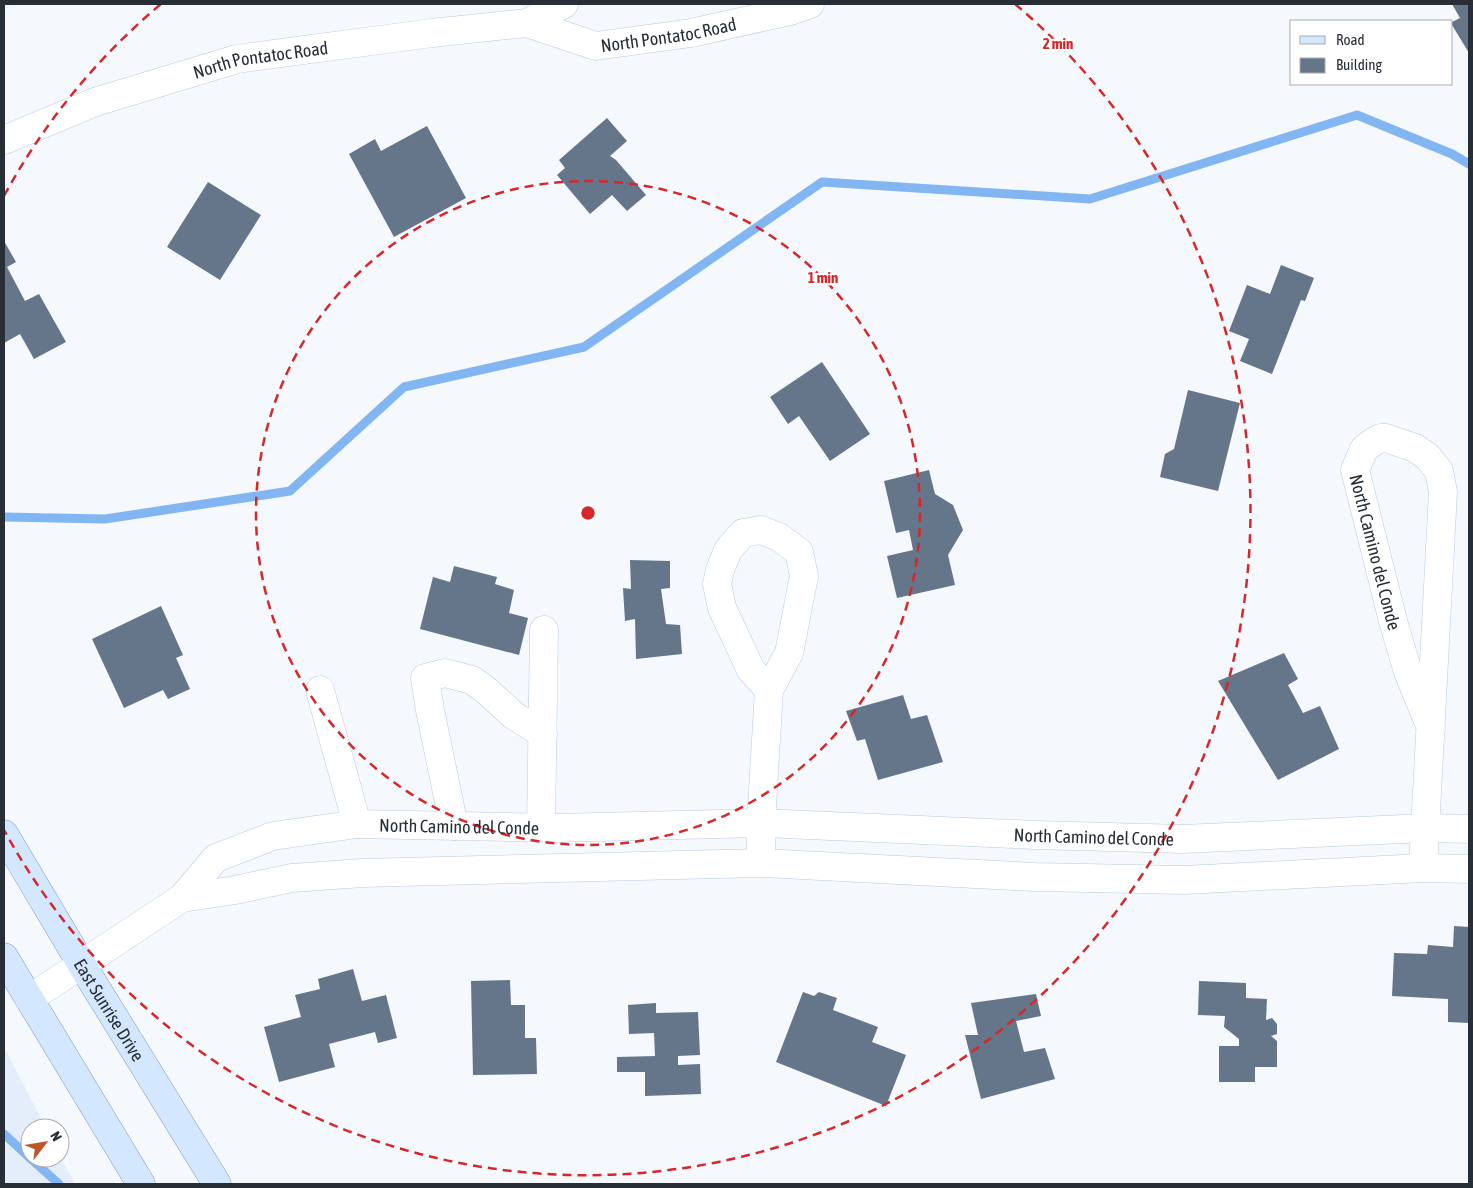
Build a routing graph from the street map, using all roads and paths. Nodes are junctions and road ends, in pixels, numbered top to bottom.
1 (564, 4) edge
2 (810, 4) edge
3 (528, 23) junction
4 (4, 140) edge
5 (544, 630) dead end
6 (320, 690) dead end
7 (769, 690) junction
8 (1431, 728) junction
9 (543, 734) junction
10 (761, 823) junction
11 (357, 824) junction
12 (454, 826) junction
13 (541, 827) junction
14 (1426, 828) junction
15 (1469, 828) edge
16 (4, 834) edge
17 (762, 863) junction
18 (1423, 868) junction
19 (1469, 869) edge
20 (182, 898) junction
21 (4, 957) edge
22 (82, 964) junction
23 (29, 999) junction
24 (141, 1184) edge
25 (217, 1184) edge

1 - 3 street, North Pontatoc Road
2 - 3 street, North Pontatoc Road
3 - 4 street, North Pontatoc Road
5 - 9 street
6 - 11 street
7 - 7 street
7 - 10 street
8 - 8 street, North Camino del Conde
8 - 14 street, North Camino del Conde
9 - 12 street
9 - 13 street
10 - 13 street, North Camino del Conde
10 - 14 street, North Camino del Conde
10 - 17 street
11 - 12 street, North Camino del Conde
11 - 20 street, North Camino del Conde
12 - 13 street, North Camino del Conde
14 - 15 street, North Camino del Conde
14 - 18 street, North Camino del Conde
16 - 22 main road, East Sunrise Drive
17 - 18 street, North Camino del Conde
17 - 20 street, North Camino del Conde
18 - 19 street, North Camino del Conde
20 - 22 street, North Camino del Conde
21 - 23 main road
22 - 23 street, North Camino del Conde
22 - 25 main road, East Sunrise Drive
23 - 24 main road

